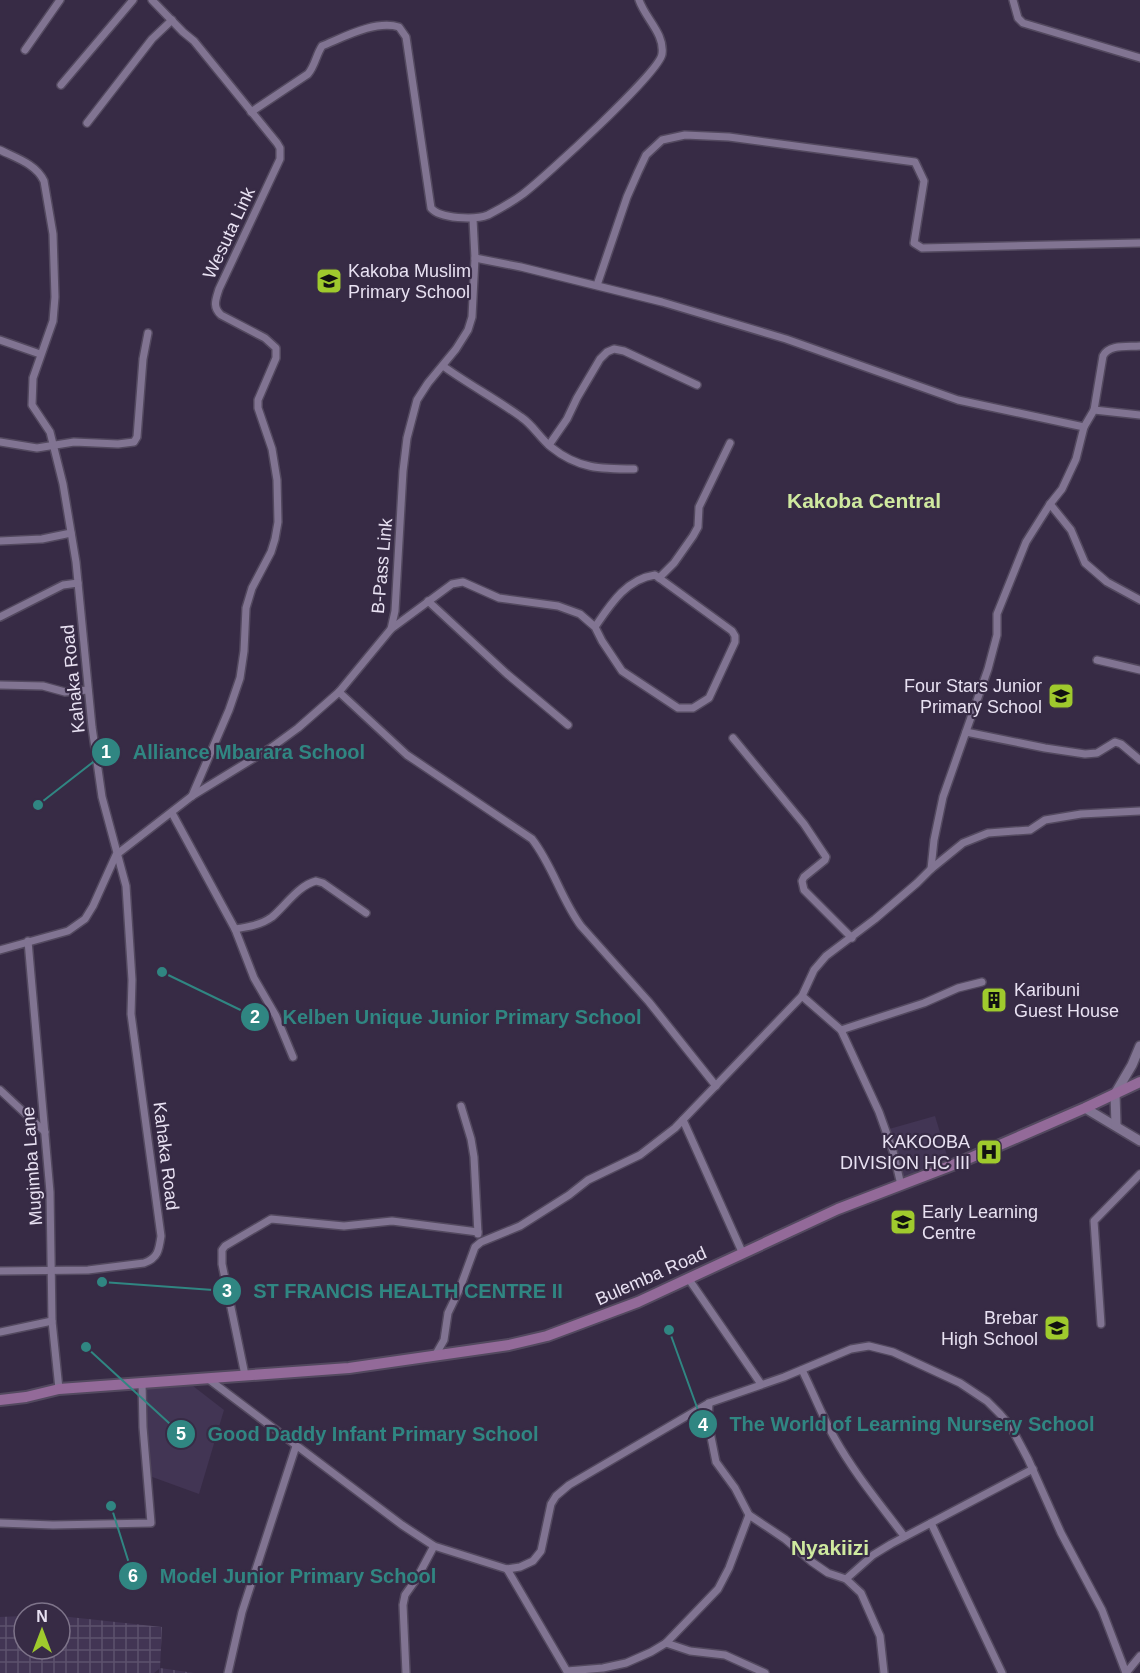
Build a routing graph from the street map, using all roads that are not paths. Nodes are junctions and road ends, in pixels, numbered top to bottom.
1 (60, 0) edge
2 (133, 0) edge
3 (152, 0) edge
4 (639, 0) edge
5 (1013, 0) edge
6 (172, 20) junction
7 (25, 50) dead end
8 (1140, 58) edge
9 (61, 86) dead end
10 (251, 112) junction
11 (87, 123) dead end
12 (0, 150) edge
13 (473, 219) junction
14 (1140, 243) edge
15 (475, 258) junction
16 (597, 285) junction
17 (148, 333) dead end
18 (0, 340) edge
19 (1140, 346) edge
20 (40, 354) junction
21 (443, 366) junction
22 (697, 385) dead end
23 (1094, 410) junction
24 (1140, 415) edge
25 (1084, 427) junction
26 (0, 442) edge
27 (730, 443) dead end
28 (54, 444) junction
29 (549, 445) junction
30 (634, 469) dead end
31 (1050, 504) junction
32 (71, 533) junction
33 (0, 541) edge
34 (659, 578) junction
35 (78, 583) junction
36 (1140, 600) edge
37 (428, 601) junction
38 (0, 617) edge
39 (595, 627) junction
40 (391, 629) junction
41 (1097, 660) dead end
42 (1140, 670) edge
43 (0, 685) edge
44 (88, 690) junction
45 (339, 692) junction
46 (568, 725) dead end
47 (966, 732) junction
48 (733, 738) dead end
49 (1140, 760) edge
50 (192, 796) junction
51 (1140, 811) edge
52 (172, 813) junction
53 (117, 855) junction
54 (931, 869) junction
55 (366, 913) dead end
56 (236, 929) junction
57 (852, 938) junction
58 (28, 941) junction
59 (0, 950) edge
60 (982, 982) dead end
61 (802, 996) junction
62 (841, 1030) junction
63 (1140, 1046) edge
64 (293, 1057) dead end
65 (1140, 1082) edge
66 (716, 1086) junction
67 (0, 1090) edge
68 (1115, 1094) junction
69 (461, 1106) dead end
70 (1085, 1108) junction
71 (682, 1120) junction
72 (1116, 1125) junction
73 (45, 1132) junction
74 (1140, 1141) edge
75 (1140, 1174) edge
76 (901, 1185) junction
77 (478, 1232) junction
78 (481, 1242) junction
79 (743, 1254) junction
80 (53, 1270) junction
81 (0, 1271) edge
82 (688, 1278) junction
83 (52, 1321) junction
84 (1101, 1324) dead end
85 (0, 1332) edge
86 (436, 1354) junction
87 (802, 1370) junction
88 (245, 1375) junction
89 (206, 1377) junction
90 (142, 1382) junction
91 (761, 1384) junction
92 (59, 1389) junction
93 (0, 1400) edge
94 (710, 1402) junction
95 (296, 1446) junction
96 (1033, 1469) junction
97 (749, 1515) junction
98 (0, 1523) edge
99 (931, 1523) junction
100 (904, 1536) junction
101 (434, 1546) junction
102 (507, 1569) junction
103 (846, 1579) junction
104 (666, 1643) junction
105 (1140, 1656) edge
106 (567, 1672) edge
107 (228, 1673) edge
108 (406, 1673) edge
109 (765, 1673) edge
110 (884, 1673) edge
111 (1002, 1673) edge
112 (1126, 1673) edge

1 - 7 street
2 - 9 street
3 - 6 street, Wesuta Link
4 - 13 street
5 - 8 street
6 - 10 street, Wesuta Link
6 - 11 street
10 - 13 street
10 - 50 street, Wesuta Link
12 - 20 street, Kahaka Road
13 - 15 street, B-Pass Link
14 - 16 street
15 - 16 street
15 - 21 street, B-Pass Link
16 - 25 street
17 - 28 street
18 - 20 street
19 - 23 street
20 - 28 street, Kahaka Road
21 - 29 street
21 - 40 street, B-Pass Link
22 - 29 street
23 - 24 street
23 - 25 street
25 - 31 street
26 - 28 street
27 - 34 street
28 - 32 street, Kahaka Road
29 - 30 street
31 - 36 street
31 - 47 street
32 - 33 street
32 - 35 street, Kahaka Road
34 - 39 street
34 - 39 street
35 - 38 street
35 - 44 street, Kahaka Road
37 - 39 street
37 - 40 street
37 - 46 street
40 - 45 street, B-Pass Link
41 - 42 street
43 - 44 street
44 - 53 street, Kahaka Road
45 - 50 street, B-Pass Link
45 - 66 street
47 - 49 street
47 - 54 street
48 - 57 street
50 - 52 street, B-Pass Link
51 - 54 street
52 - 53 street, B-Pass Link
52 - 56 street
53 - 58 street, B-Pass Link
53 - 80 street, Kahaka Road
54 - 57 street
55 - 56 street
56 - 64 street
57 - 61 street
58 - 59 street, B-Pass Link
58 - 73 street, Mugimba Lane
60 - 62 street
61 - 62 street
61 - 66 street
62 - 76 street
63 - 68 street
65 - 68 main road, Bulemba Road
66 - 71 street
67 - 73 street
68 - 70 main road, Bulemba Road
68 - 72 street
69 - 77 street
70 - 72 street
70 - 76 main road, Bulemba Road
71 - 78 street
71 - 79 street
72 - 74 street
73 - 80 street, Mugimba Lane
75 - 84 street
76 - 79 main road, Bulemba Road
77 - 78 street
77 - 88 street
78 - 86 street
79 - 82 main road, Bulemba Road
80 - 81 street, Kahaka Road
80 - 83 street, Mugimba Lane
82 - 86 main road, Bulemba Road
82 - 91 street
83 - 85 street
83 - 92 street, Mugimba Lane
86 - 88 main road, Bulemba Road
87 - 91 street
87 - 96 street
87 - 100 street
88 - 89 main road, Bulemba Road
89 - 90 main road, Bulemba Road
89 - 95 street
90 - 92 main road, Bulemba Road
90 - 98 street
91 - 94 street
92 - 93 main road, Bulemba Road
94 - 97 street
94 - 102 street
95 - 101 street
95 - 107 street
96 - 99 street
96 - 112 street
97 - 103 street
97 - 104 street
99 - 100 street
99 - 111 street
100 - 103 street
101 - 102 street
101 - 108 street
102 - 106 street
103 - 110 street
104 - 106 street
104 - 109 street
105 - 112 street

